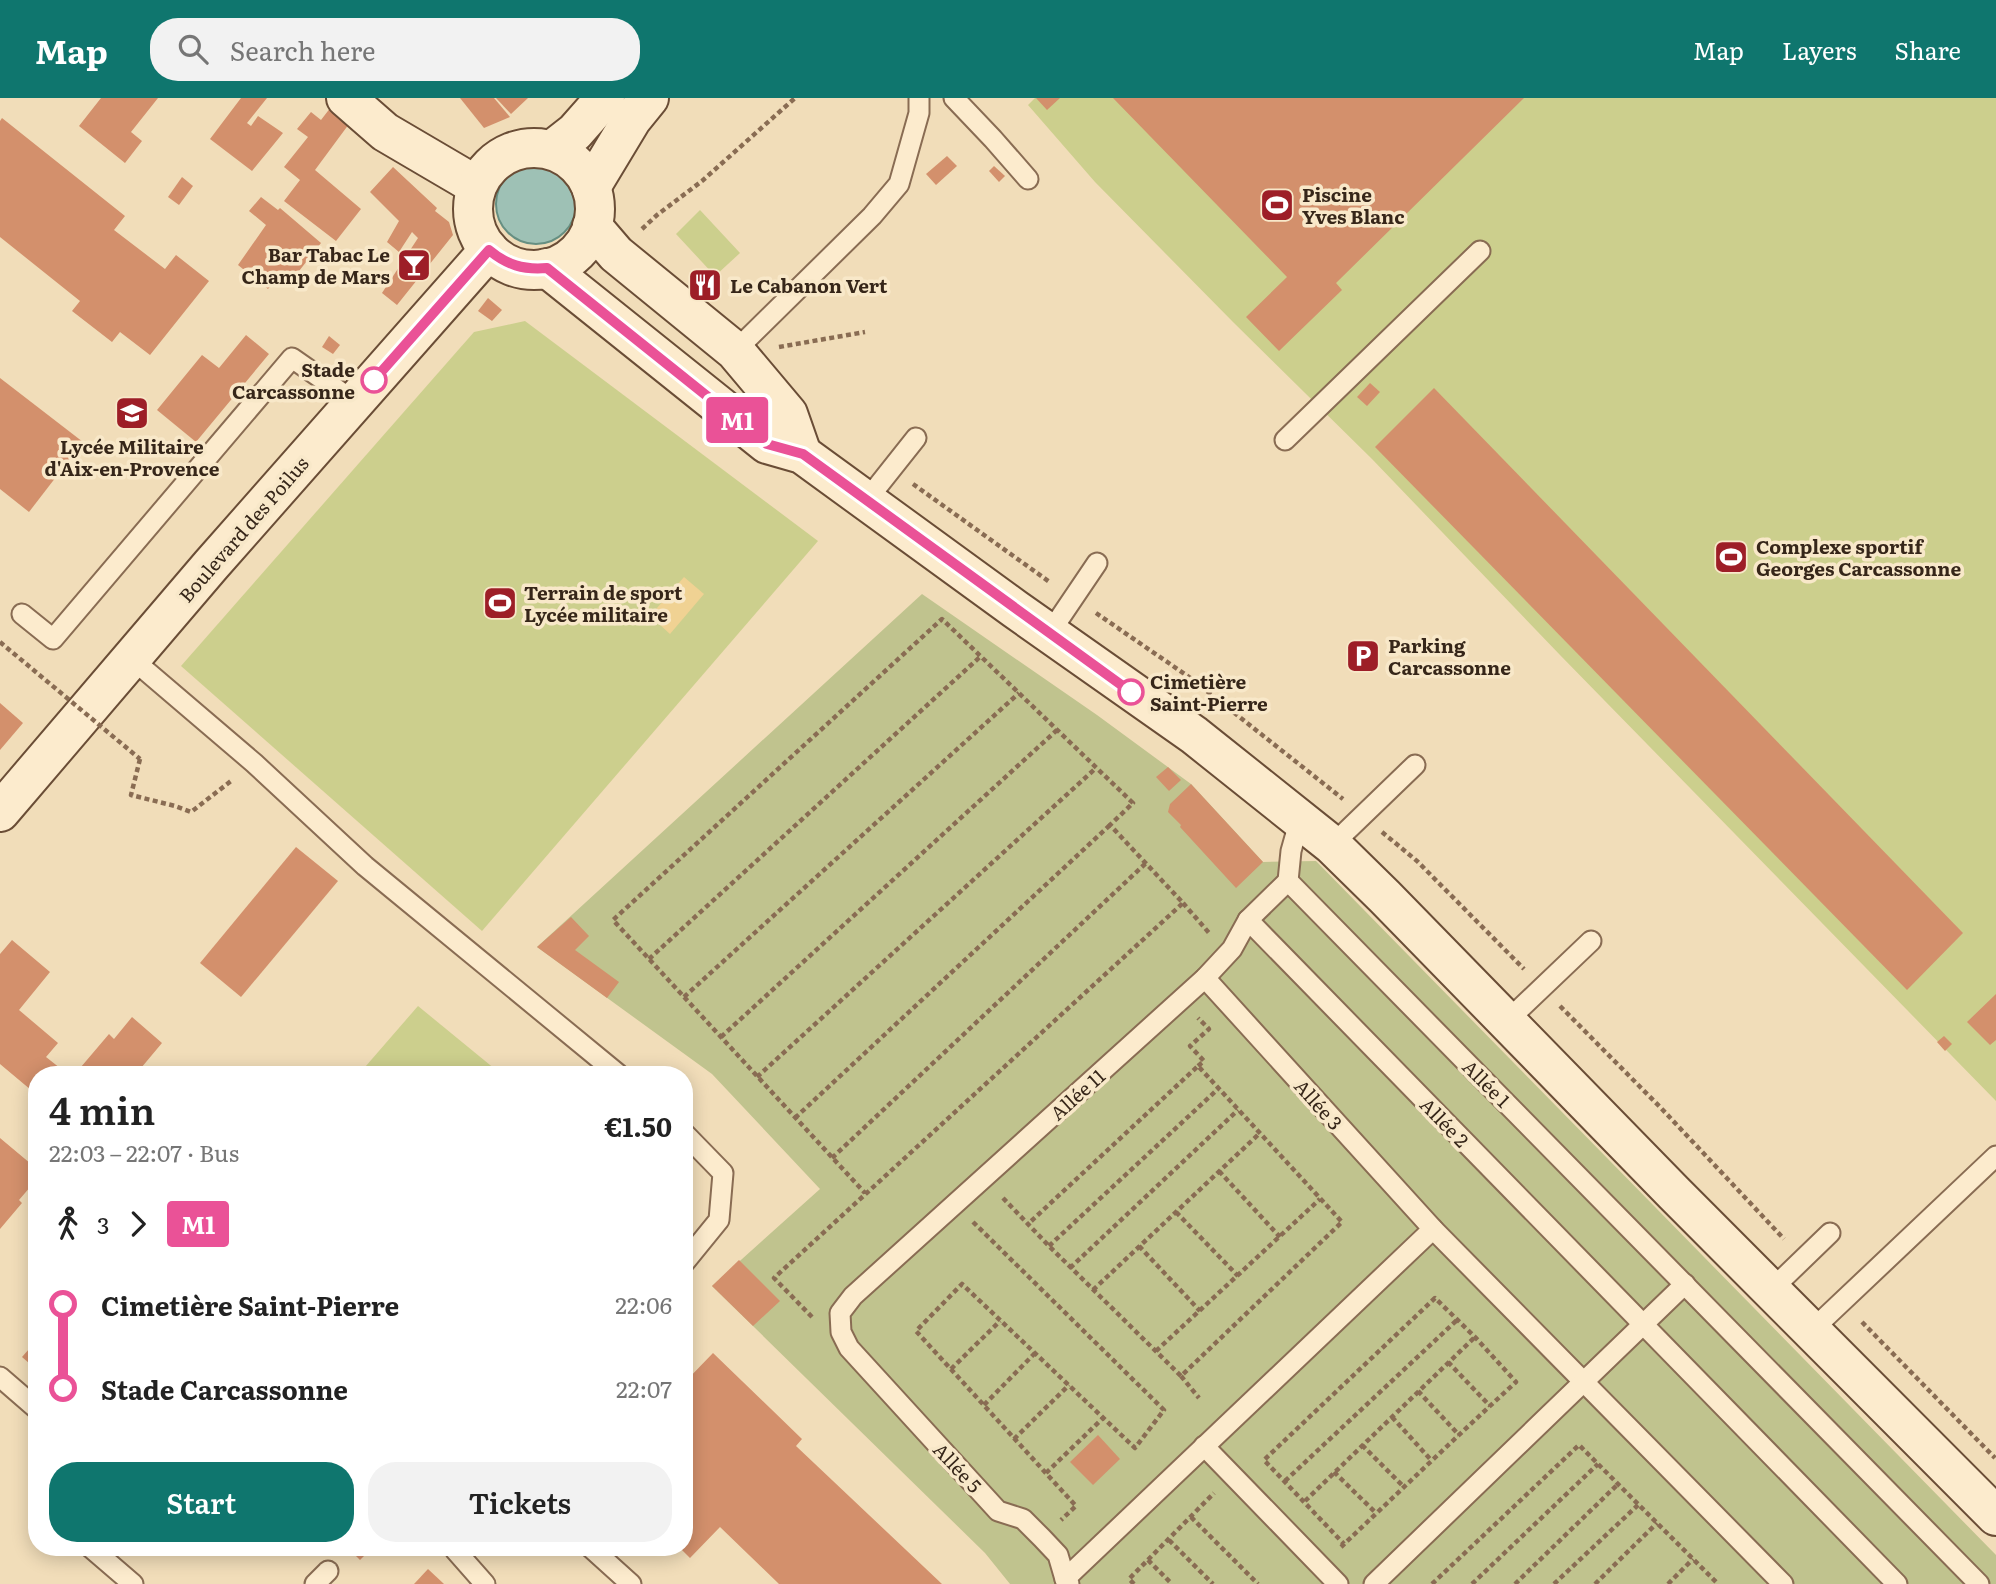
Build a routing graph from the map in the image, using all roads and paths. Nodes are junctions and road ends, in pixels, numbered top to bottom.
1 (346, 98) edge
2 (605, 98) edge
3 (649, 98) edge
4 (795, 98) edge
5 (919, 98) edge
6 (954, 98) edge
7 (552, 150) junction
8 (1028, 180) dead end
9 (477, 186) junction
10 (591, 187) junction
11 (604, 240) junction
12 (489, 250) junction
13 (1480, 251) dead end
14 (547, 268) junction
15 (864, 332) dead end
16 (776, 347) dead end
17 (735, 351) junction
18 (355, 402) junction
19 (916, 438) dead end
20 (1285, 440) dead end
21 (803, 454) junction
22 (866, 501) junction
23 (1097, 563) dead end
24 (22, 614) dead end
25 (1049, 634) junction
26 (0, 642) edge
27 (981, 656) junction
28 (131, 658) junction
29 (1019, 693) junction
30 (1057, 730) junction
31 (254, 763) junction
32 (1415, 765) dead end
33 (1096, 768) junction
34 (0, 812) edge
35 (1300, 819) junction
36 (1111, 825) junction
37 (1332, 845) junction
38 (1146, 863) junction
39 (1288, 881) junction
40 (1183, 903) junction
41 (1248, 920) junction
42 (1591, 941) dead end
43 (1227, 953) junction
44 (649, 959) junction
45 (1205, 978) junction
46 (684, 997) junction
47 (1181, 1000) junction
48 (1507, 1021) junction
49 (721, 1037) junction
50 (608, 1066) edge
51 (1198, 1066) junction
52 (757, 1077) junction
53 (1218, 1089) junction
54 (1238, 1110) junction
55 (795, 1118) junction
56 (1259, 1133) junction
57 (693, 1142) edge
58 (1996, 1156) edge
59 (832, 1158) junction
60 (1219, 1171) junction
61 (984, 1178) junction
62 (865, 1194) junction
63 (1320, 1199) junction
64 (955, 1205) junction
65 (1176, 1212) junction
66 (1027, 1225) junction
67 (1433, 1229) junction
68 (1830, 1233) dead end
69 (1280, 1237) junction
70 (1049, 1246) junction
71 (1139, 1247) junction
72 (693, 1253) edge
73 (1070, 1268) junction
74 (1238, 1276) junction
75 (1685, 1284) junction
76 (1093, 1290) junction
77 (1771, 1290) junction
78 (1200, 1311) junction
79 (1457, 1320) junction
80 (1001, 1321) junction
81 (1643, 1325) junction
82 (841, 1328) junction
83 (1811, 1331) junction
84 (1475, 1336) junction
85 (1156, 1351) junction
86 (1035, 1353) junction
87 (1448, 1362) junction
88 (951, 1369) junction
89 (1181, 1376) junction
90 (0, 1377) edge
91 (1584, 1382) junction
92 (1069, 1385) junction
93 (1418, 1391) junction
94 (1199, 1398) dead end
95 (28, 1401) edge
96 (984, 1405) junction
97 (1490, 1406) junction
98 (1392, 1417) junction
99 (1103, 1418) junction
100 (1459, 1435) junction
101 (1014, 1439) junction
102 (1362, 1445) junction
103 (1204, 1446) junction
104 (1432, 1461) junction
105 (1598, 1464) junction
106 (1334, 1472) junction
107 (1046, 1473) junction
108 (1232, 1475) junction
109 (1285, 1481) junction
110 (1618, 1484) junction
111 (1404, 1488) junction
112 (1305, 1501) junction
113 (1638, 1504) junction
114 (1993, 1507) edge
115 (1376, 1514) junction
116 (1191, 1517) junction
117 (1657, 1523) junction
118 (1042, 1538) junction
119 (1169, 1539) junction
120 (1344, 1544) junction
121 (100, 1556) edge
122 (460, 1556) edge
123 (598, 1556) edge
124 (1693, 1559) junction
125 (1148, 1560) junction
126 (1321, 1566) junction
127 (621, 1581) edge
128 (1067, 1581) edge
129 (133, 1584) edge
130 (485, 1584) edge
131 (1134, 1584) edge
132 (1172, 1584) edge
133 (1213, 1584) edge
134 (1258, 1584) edge
135 (1338, 1584) edge
136 (1374, 1584) edge
137 (1432, 1584) edge
138 (1472, 1584) edge
139 (1515, 1584) edge
140 (1554, 1584) edge
141 (1595, 1584) edge
142 (1668, 1584) edge
143 (1718, 1584) edge
144 (1783, 1584) edge
145 (1897, 1584) edge
146 (1979, 1584) edge

1 - 9 main road
2 - 7 main road
3 - 10 main road
4 - 11 path
5 - 17 lane
6 - 8 lane
7 - 9 main road
7 - 10 main road
9 - 12 main road
10 - 11 main road
11 - 14 main road
11 - 17 main road
12 - 14 main road
12 - 18 main road, Boulevard des Poilus
13 - 20 lane
14 - 21 main road
15 - 16 path
17 - 21 main road
18 - 24 lane
18 - 28 main road, Boulevard des Poilus
19 - 22 lane
21 - 22 main road
22 - 25 main road
23 - 25 lane
25 - 35 main road
26 - 31 path, bridge
27 - 29 path
27 - 44 path
27 - 44 path
28 - 31 lane
28 - 34 main road, Boulevard des Poilus
29 - 30 path
29 - 46 path
30 - 33 path
30 - 49 path
31 - 50 lane
32 - 37 lane
33 - 36 path
33 - 52 path
35 - 37 main road
35 - 39 lane
36 - 38 path
36 - 55 path
37 - 48 main road
38 - 40 path
38 - 59 path
39 - 41 lane, Allée 11
39 - 75 lane, Allée 1
40 - 43 path
40 - 62 path
41 - 43 lane, Allée 11
41 - 81 lane, Allée 2
42 - 48 lane
43 - 45 lane, Allée 11
44 - 46 path
45 - 47 lane, Allée 11
45 - 67 lane, Allée 3
46 - 49 path
47 - 51 path
47 - 61 lane, Allée 11
48 - 77 main road
49 - 52 path
51 - 53 path
51 - 66 path
52 - 55 path
53 - 54 path
53 - 70 path
54 - 56 path
54 - 73 path
55 - 59 path
56 - 60 path
56 - 63 path
57 - 72 lane
58 - 83 lane
59 - 62 path
60 - 65 path
60 - 69 path
61 - 64 lane, Allée 11
61 - 66 path
62 - 82 path
63 - 69 path
63 - 89 path
64 - 82 lane, Allée 11
64 - 99 path
65 - 71 path
65 - 74 path
66 - 70 path
67 - 91 lane, Allée 3
67 - 103 lane
68 - 77 lane
69 - 74 path
70 - 73 path
71 - 76 path
71 - 78 path
73 - 76 path
74 - 78 path
75 - 81 lane
75 - 146 lane, Allée 1
76 - 85 path
77 - 83 main road
78 - 85 path
79 - 84 path
79 - 109 path
79 - 109 path
80 - 86 path
80 - 88 path
80 - 88 path
81 - 91 lane
81 - 145 lane, Allée 2
82 - 118 lane, Allée 5
83 - 114 main road
84 - 87 path
84 - 97 path
85 - 89 path
86 - 92 path
86 - 96 path
87 - 93 path
87 - 97 path
88 - 96 path
89 - 94 path
90 - 95 lane
91 - 136 lane
91 - 144 lane, Allée 3
92 - 99 path
92 - 101 path
93 - 98 path
93 - 100 path
96 - 101 path
97 - 100 path
98 - 102 path
98 - 104 path
99 - 107 path
100 - 104 path
101 - 107 path
102 - 106 path
102 - 111 path
103 - 108 lane
103 - 128 lane
104 - 111 path
105 - 110 path
105 - 137 path
105 - 138 path
106 - 112 path
106 - 115 path
107 - 118 path
108 - 116 path
108 - 126 lane
109 - 112 path
110 - 113 path
110 - 139 path
111 - 115 path
112 - 120 path
113 - 117 path
113 - 140 path
115 - 120 path
116 - 119 path
116 - 134 path
117 - 124 path
117 - 141 path
118 - 128 lane, Allée 5
119 - 125 path
119 - 133 path
120 - 126 path
121 - 129 lane
122 - 130 lane
123 - 127 lane
124 - 142 path
124 - 143 path
125 - 131 path
125 - 132 path
126 - 135 lane

